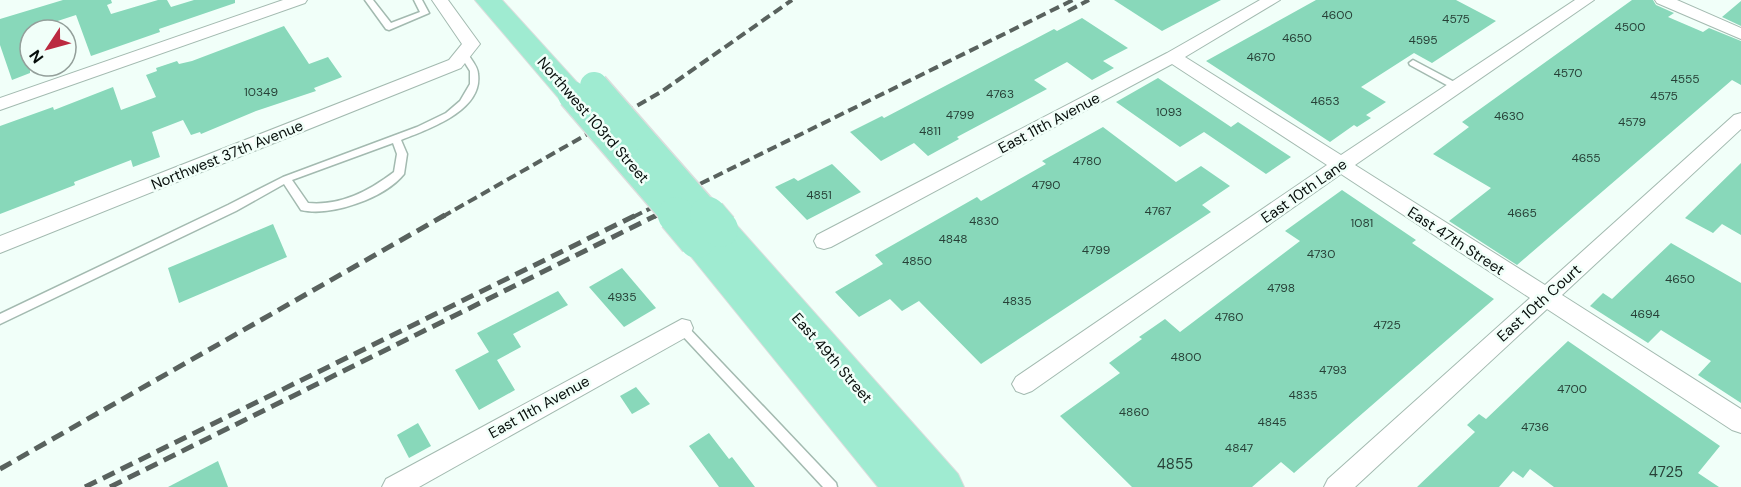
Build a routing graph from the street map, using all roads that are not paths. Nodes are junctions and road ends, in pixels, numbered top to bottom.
1 (299, 0) edge
2 (369, 0) edge
3 (418, 0) edge
4 (440, 0) edge
5 (488, 0) edge
6 (514, 0) edge
7 (1272, 0) edge
8 (1586, 0) edge
9 (1663, 0) edge
10 (1741, 34) edge
11 (1173, 57) junction
12 (460, 60) junction
13 (1413, 63) dead end
14 (1457, 87) junction
15 (583, 91) junction
16 (0, 104) edge
17 (1741, 118) edge
18 (396, 139) junction
19 (1339, 166) junction
20 (286, 179) junction
21 (708, 235) junction
22 (824, 241) dead end
23 (0, 245) edge
24 (1545, 297) junction
25 (0, 319) edge
26 (682, 328) joint
27 (1024, 384) dead end
28 (1741, 422) edge
29 (395, 487) edge
30 (831, 487) edge
31 (903, 487) edge
32 (944, 487) edge
33 (1337, 487) edge

1 - 16 street
2 - 3 lane
4 - 12 street
5 - 15 main road, Northwest 103rd Street
6 - 15 main road, Northwest 103rd Street
7 - 11 street, East 11th Avenue
8 - 14 street, East 10th Lane
9 - 10 street
11 - 19 street, East 47th Street
11 - 22 street, East 11th Avenue
12 - 18 lane
12 - 23 street, Northwest 37th Avenue
13 - 14 lane
14 - 19 street, East 10th Lane
15 - 21 main road, Northwest 103rd Street, bridge
17 - 24 street, East 10th Court
18 - 20 lane
18 - 20 lane
19 - 24 street, East 47th Street
19 - 27 street, East 10th Lane
20 - 25 lane
21 - 31 main road, East 49th Street
21 - 32 main road, East 49th Street
24 - 28 street, East 47th Street
24 - 33 street, East 10th Court
26 - 29 street, East 11th Avenue
26 - 30 lane

